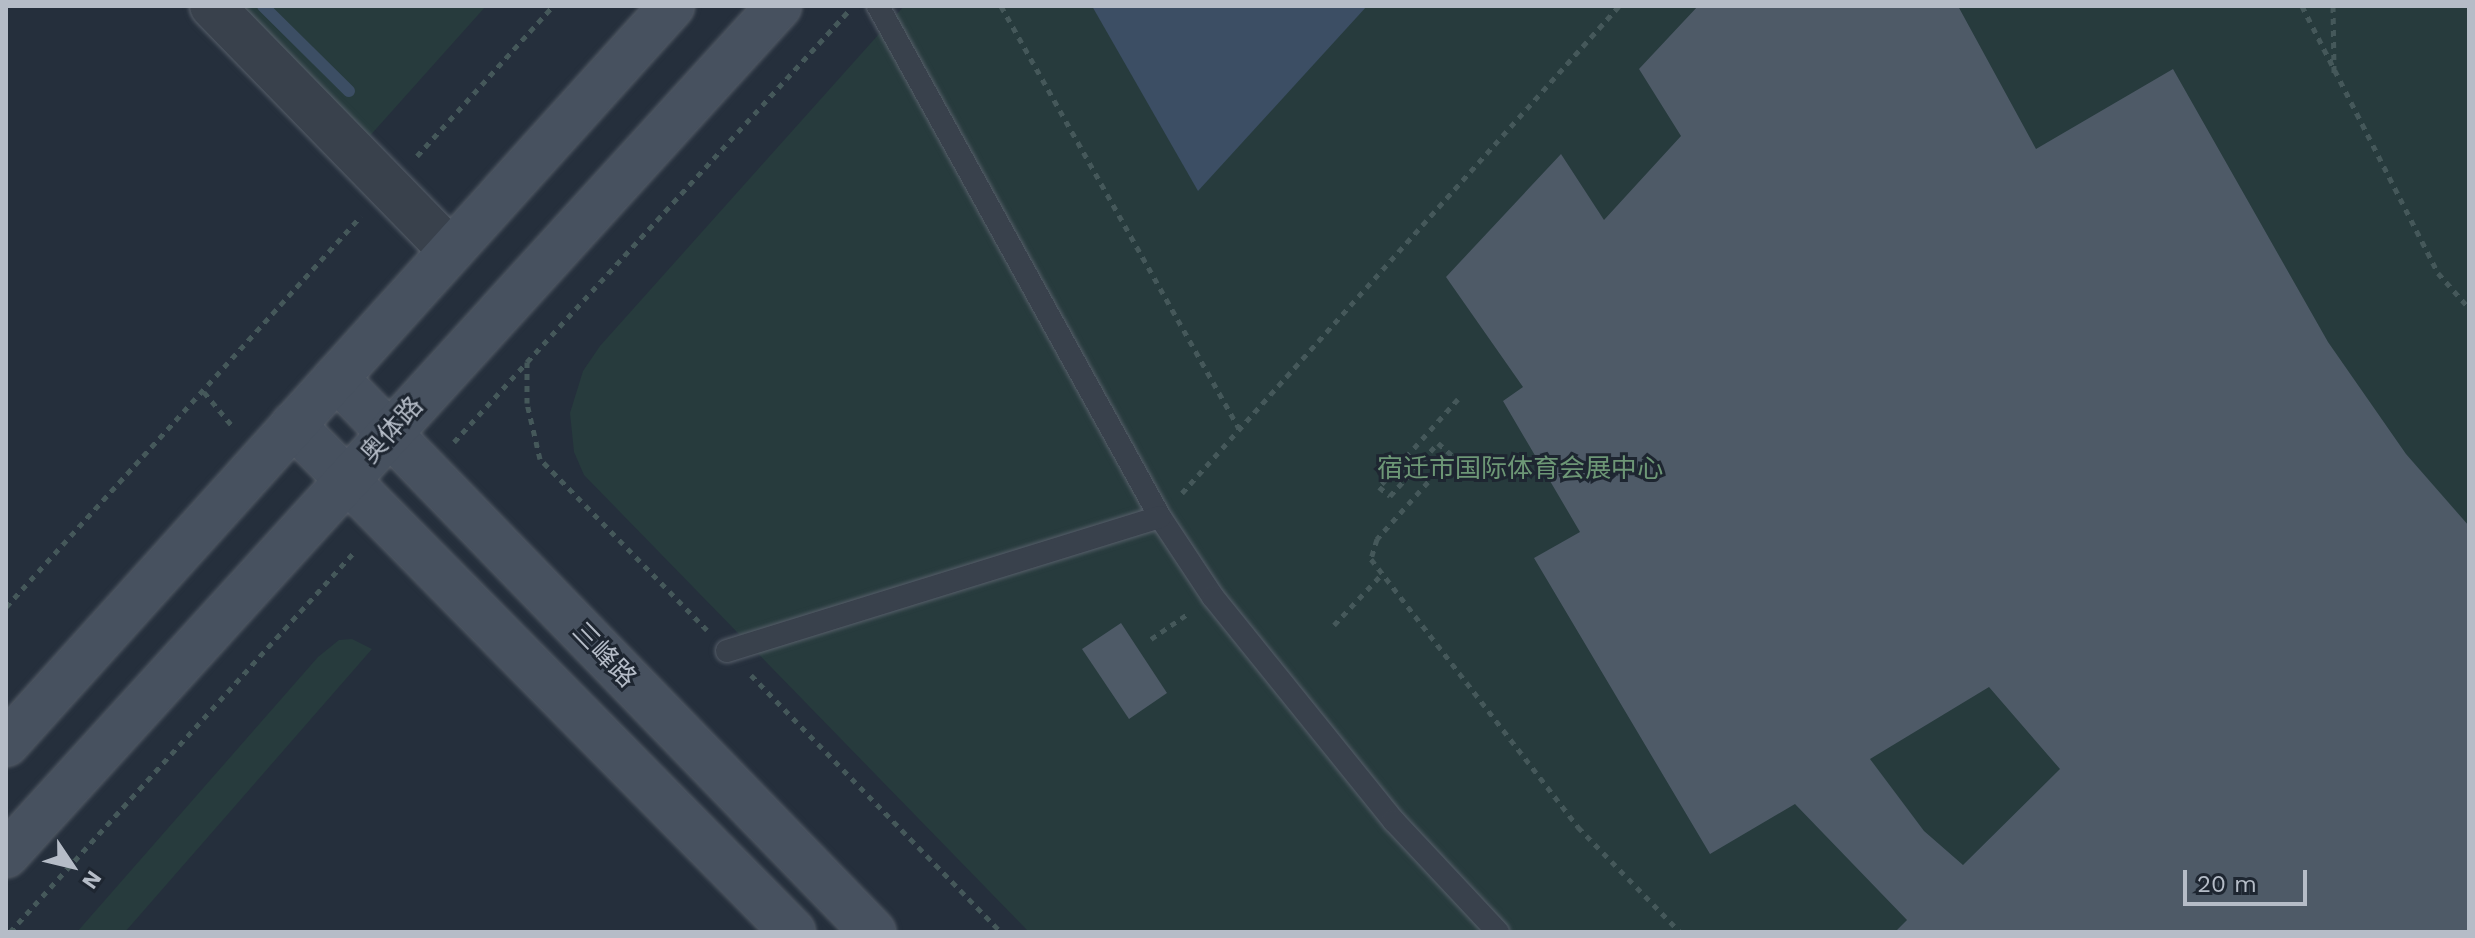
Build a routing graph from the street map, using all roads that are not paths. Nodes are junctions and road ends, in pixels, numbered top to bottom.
1 (212, 6) edge
2 (672, 6) edge
3 (779, 6) edge
4 (878, 6) edge
5 (450, 250) junction
6 (336, 378) junction
7 (293, 425) junction
8 (389, 433) junction
9 (347, 480) junction
10 (1160, 517) junction
11 (727, 651) road end
12 (6, 744) edge
13 (6, 855) edge
14 (793, 932) edge
15 (873, 932) edge
16 (1498, 932) edge

1 - 5 street
2 - 5 main road
3 - 8 main road, 奥体路
4 - 10 lane
5 - 6 main road
6 - 7 main road
6 - 8 main road, 三峰路
7 - 9 main road
7 - 12 main road
8 - 9 main road, 奥体路
8 - 15 main road, 三峰路
9 - 13 main road, 奥体路
9 - 14 main road
10 - 11 lane
10 - 16 lane

